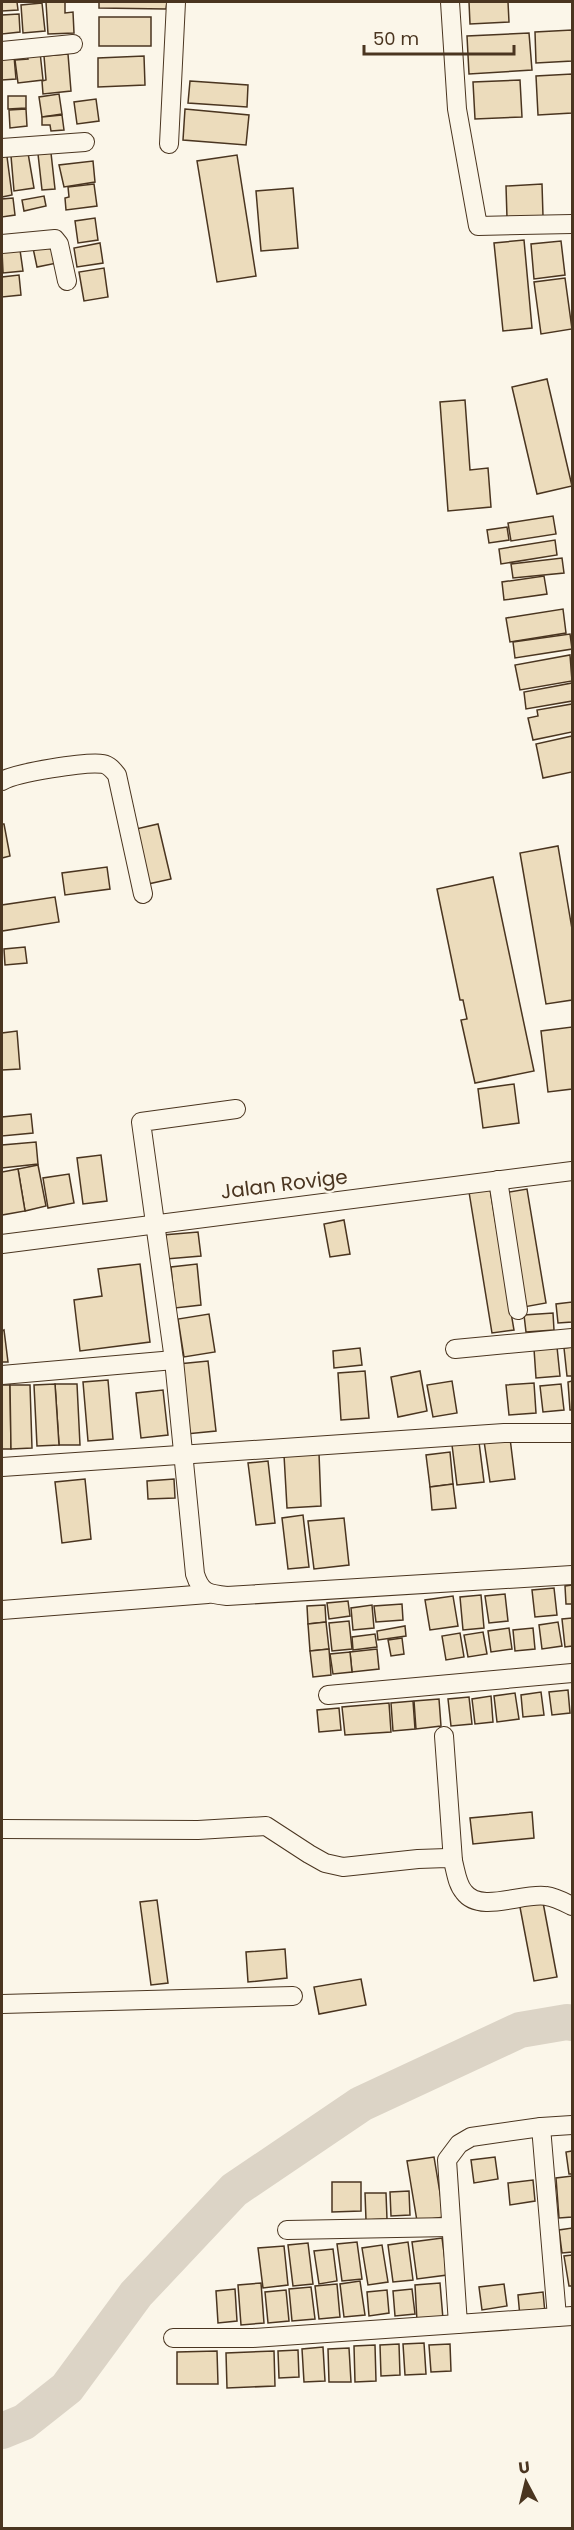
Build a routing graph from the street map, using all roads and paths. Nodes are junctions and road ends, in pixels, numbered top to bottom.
1 (176, 2) edge
2 (450, 2) edge
3 (73, 44) dead end
4 (2, 51) edge
5 (85, 142) dead end
6 (169, 144) dead end
7 (2, 148) edge
8 (573, 224) edge
9 (2, 244) edge
10 (67, 281) dead end
11 (2, 781) edge
12 (143, 894) dead end
13 (236, 1109) dead end
14 (573, 1171) edge
15 (498, 1180) junction
16 (156, 1223) junction
17 (2, 1244) edge
18 (518, 1310) dead end
19 (573, 1338) edge
20 (455, 1349) dead end
21 (174, 1360) junction
22 (2, 1375) edge
23 (573, 1433) edge
24 (183, 1455) junction
25 (2, 1467) edge
26 (573, 1575) edge
27 (208, 1594) junction
28 (2, 1610) edge
29 (573, 1672) edge
30 (328, 1695) dead end
31 (444, 1737) dead end
32 (2, 1829) edge
33 (453, 1861) junction
34 (573, 1906) edge
35 (293, 1996) dead end
36 (2, 2004) edge
37 (573, 2125) edge
38 (540, 2127) junction
39 (451, 2228) junction
40 (287, 2230) dead end
41 (565, 2316) edge
42 (458, 2324) junction
43 (173, 2338) dead end

1 - 6 street
2 - 8 street
3 - 4 street
5 - 7 street
9 - 10 street
11 - 12 street
13 - 16 street
14 - 15 street, Jalan Rovige
15 - 16 street, Jalan Rovige
15 - 18 street
16 - 17 street, Jalan Rovige
16 - 21 street
19 - 20 street
21 - 22 street
21 - 24 street
23 - 24 street
24 - 25 street
24 - 27 street
26 - 27 street
27 - 28 street
29 - 30 street
31 - 33 street
32 - 33 street
33 - 34 street
35 - 36 street
37 - 38 street
38 - 39 street
38 - 41 street
39 - 40 street
39 - 42 street
41 - 42 street
42 - 43 street

